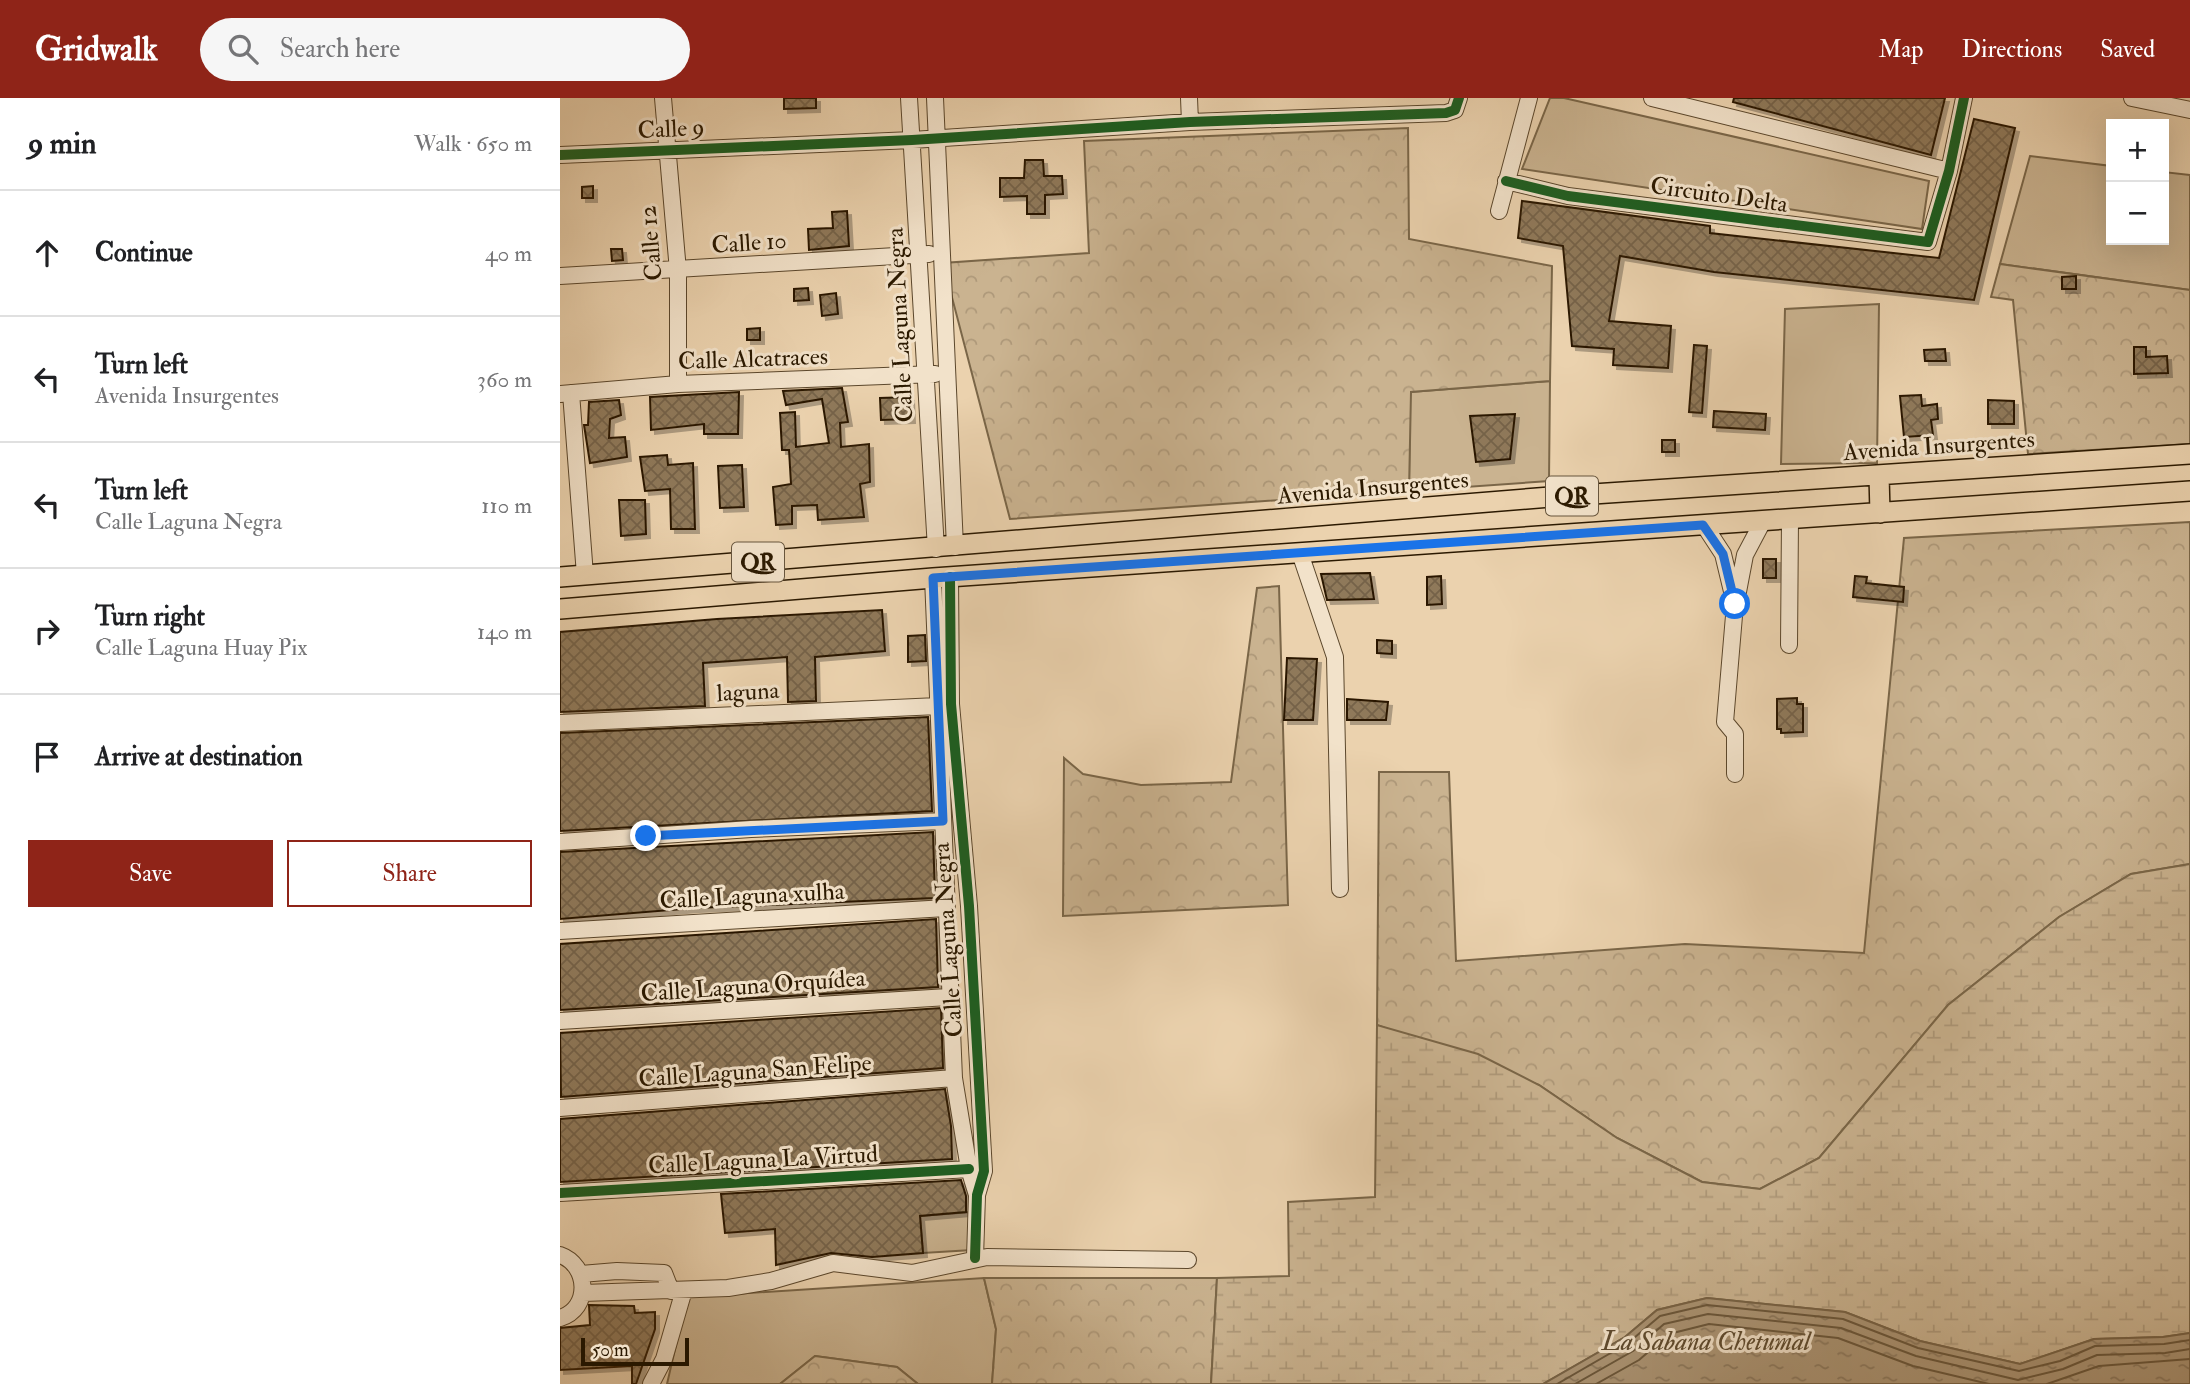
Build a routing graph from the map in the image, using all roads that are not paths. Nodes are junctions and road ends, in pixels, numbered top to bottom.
1 (663, 98) edge
2 (909, 98) edge
3 (935, 98) edge
4 (1189, 98) edge
5 (1529, 98) edge
6 (1652, 98) edge
7 (1964, 98) edge
8 (2132, 98) edge
9 (1457, 104) edge
10 (2190, 110) edge
11 (1190, 122) junction
12 (937, 138) junction
13 (912, 140) junction
14 (666, 150) junction
15 (560, 155) edge
16 (1949, 171) junction
17 (1506, 181) junction
18 (1499, 211) dead end
19 (942, 254) junction
20 (918, 255) junction
21 (678, 271) junction
22 (560, 276) edge
23 (947, 373) junction
24 (926, 375) junction
25 (678, 384) junction
26 (565, 394) edge
27 (2190, 454) edge
28 (1879, 475) junction
29 (2190, 491) edge
30 (1880, 513) junction
31 (1297, 519) junction
32 (1790, 519) junction
33 (1763, 521) junction
34 (1703, 525) junction
35 (1099, 536) junction
36 (945, 548) junction
37 (1300, 553) junction
38 (1100, 567) junction
39 (585, 575) junction
40 (560, 577) edge
41 (942, 578) junction
42 (1735, 604) junction
43 (560, 609) edge
44 (1788, 645) dead end
45 (938, 706) junction
46 (560, 723) edge
47 (1735, 774) dead end
48 (943, 821) junction
49 (560, 842) edge
50 (1340, 889) dead end
51 (946, 908) junction
52 (560, 931) edge
53 (948, 997) junction
54 (560, 1021) edge
55 (954, 1078) junction
56 (560, 1108) edge
57 (969, 1169) junction
58 (560, 1193) edge
59 (977, 1195) junction
60 (560, 1255) edge
61 (975, 1258) junction
62 (1188, 1260) dead end
63 (582, 1274) junction
64 (678, 1291) junction
65 (583, 1293) junction
66 (560, 1318) edge
67 (650, 1384) edge

1 - 14 street, Calle 12
2 - 13 street, Calle Laguna Negra
3 - 12 street, Calle Laguna Negra
4 - 11 street
5 - 17 street
6 - 16 street
7 - 16 street
8 - 10 street
9 - 11 street, Calle 9
11 - 12 street, Calle 9
12 - 13 street, Calle 9
12 - 19 street, Calle Laguna Negra
13 - 14 street, Calle 9
13 - 20 street, Calle Laguna Negra
14 - 15 street, Calle 9
14 - 21 street, Calle 12
16 - 17 street, Circuito Delta
17 - 18 street
19 - 20 street, Calle 10
19 - 23 street, Calle Laguna Negra
20 - 21 street, Calle 10
20 - 24 street, Calle Laguna Negra
21 - 22 street, Calle 10
21 - 25 street, Calle 12
23 - 24 street, Calle Alcatraces
23 - 36 street, Calle Laguna Negra
24 - 25 street, Calle Alcatraces
24 - 36 street, Calle Laguna Negra
25 - 26 street, Calle Alcatraces
26 - 39 street
27 - 28 main road, Avenida Insurgentes / QR
28 - 30 main road
28 - 31 main road, Avenida Insurgentes / QR
29 - 30 main road, QR
30 - 32 main road, QR
31 - 35 main road, Avenida Insurgentes / QR
31 - 37 main road
32 - 33 main road, QR
32 - 44 street
33 - 34 main road, QR
33 - 42 street
34 - 37 main road, QR
34 - 42 street
35 - 36 main road, Avenida Insurgentes / QR
35 - 38 main road
36 - 39 main road, Avenida Insurgentes / QR
37 - 38 main road, QR
37 - 50 street
38 - 41 main road, QR
39 - 40 main road, Avenida Insurgentes / QR
41 - 43 main road, QR
41 - 45 street, Calle Laguna Negra
41 - 59 street, Calle Laguna Negra
42 - 47 street
45 - 46 street, laguna
45 - 48 street, Calle Laguna Negra
48 - 49 street
48 - 51 street, Calle Laguna Negra
51 - 52 street, Calle Laguna xulha
51 - 53 street, Calle Laguna Negra
53 - 54 street, Calle Laguna Orquídea
53 - 55 street, Calle Laguna Negra
55 - 56 street, Calle Laguna San Felipe
55 - 57 street, Calle Laguna Negra
57 - 58 street, Calle Laguna La Virtud
57 - 59 street, Calle Laguna Negra
59 - 61 street, Calle Laguna Negra
60 - 63 street
61 - 62 street
61 - 64 street
63 - 64 street
63 - 65 street
64 - 65 street
64 - 67 street
65 - 66 street

